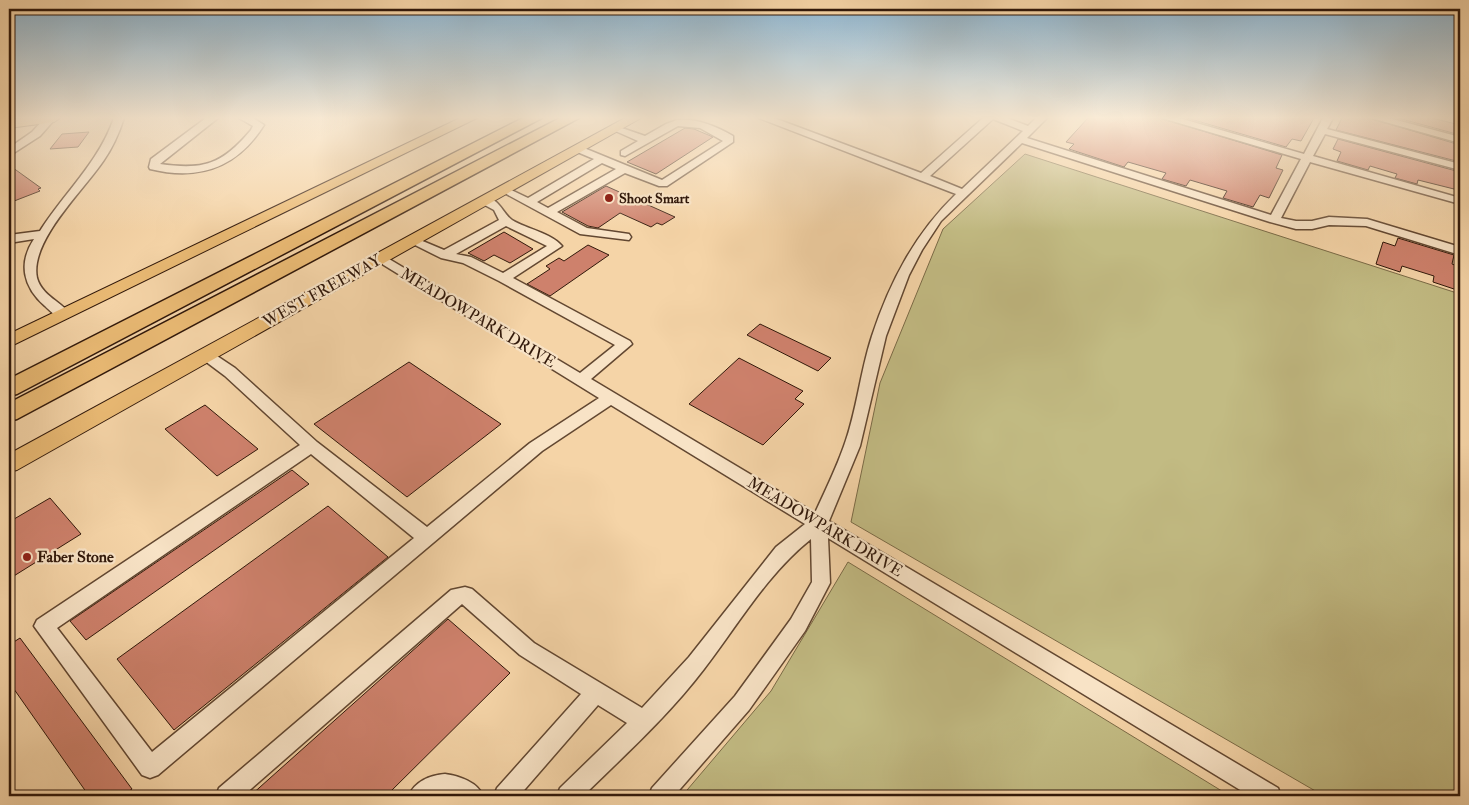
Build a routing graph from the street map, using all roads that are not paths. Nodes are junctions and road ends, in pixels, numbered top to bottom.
1 (104, 156) edge
2 (161, 156) edge
3 (225, 156) edge
4 (393, 156) edge
5 (462, 156) edge
6 (500, 156) edge
7 (567, 156) edge
8 (594, 156) edge
9 (707, 156) edge
10 (870, 156) edge
11 (947, 156) edge
12 (1003, 156) edge
13 (1085, 156) edge
14 (1298, 156) edge
15 (1417, 156) edge
16 (1307, 158) junction
17 (602, 159) junction
18 (1460, 167) edge
19 (624, 169) junction
20 (923, 177) junction
21 (505, 190) junction
22 (964, 193) junction
23 (485, 201) junction
24 (1460, 201) edge
25 (529, 202) junction
26 (548, 213) junction
27 (1274, 220) junction
28 (506, 221) junction
29 (43, 234) junction
30 (625, 237) dead end
31 (9, 238) edge
32 (413, 241) junction
33 (1460, 251) edge
34 (445, 255) junction
35 (380, 259) junction
36 (504, 278) junction
37 (64, 315) junction
38 (9, 341) edge
39 (206, 355) junction
40 (580, 380) junction
41 (9, 388) edge
42 (611, 398) junction
43 (9, 413) edge
44 (311, 446) junction
45 (9, 464) edge
46 (819, 523) junction
47 (426, 536) junction
48 (596, 692) junction
49 (644, 721) junction
50 (425, 791) edge
51 (227, 796) edge
52 (472, 796) edge
53 (506, 796) edge
54 (568, 796) edge
55 (660, 796) edge
56 (1270, 796) edge

1 - 29 street
2 - 3 street
4 - 37 main road
5 - 41 highway
6 - 43 highway
7 - 21 main road, WEST FREEWAY
8 - 17 street
9 - 19 street
10 - 20 street
11 - 20 street
12 - 22 street
13 - 27 street
14 - 16 street
15 - 18 street
16 - 24 street
16 - 27 street
17 - 19 street
17 - 25 street
19 - 26 street
20 - 22 street
21 - 23 main road, WEST FREEWAY
21 - 25 street
22 - 46 street
23 - 28 street
23 - 32 main road, WEST FREEWAY
25 - 26 street
26 - 30 street
27 - 33 street
28 - 34 street
28 - 36 street
29 - 31 street
29 - 37 street
32 - 34 street
32 - 35 main road, WEST FREEWAY
34 - 36 street
35 - 39 main road, WEST FREEWAY
35 - 40 street, MEADOWPARK DRIVE
36 - 40 street
37 - 38 main road
39 - 44 street
39 - 45 main road, WEST FREEWAY
40 - 42 street, MEADOWPARK DRIVE
42 - 46 street, MEADOWPARK DRIVE
42 - 47 street
44 - 47 street
44 - 47 street
46 - 49 street
46 - 55 street
46 - 56 street, MEADOWPARK DRIVE
48 - 49 street
48 - 51 street
48 - 53 street
49 - 54 street
50 - 52 street

